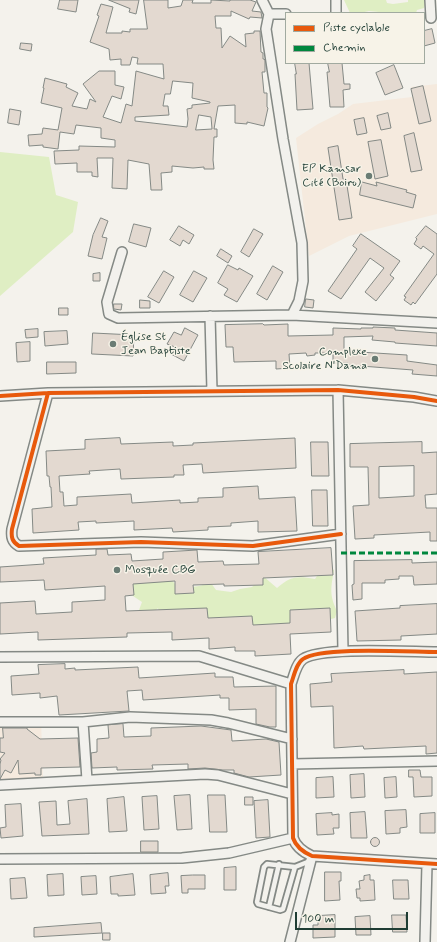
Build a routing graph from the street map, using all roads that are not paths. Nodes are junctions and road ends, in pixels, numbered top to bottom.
1 (262, 0) edge
2 (336, 0) edge
3 (430, 0) edge
4 (336, 12) edge
5 (269, 14) junction
6 (285, 14) edge
7 (431, 18) edge
8 (122, 252) dead end
9 (292, 315) junction
10 (210, 316) junction
11 (437, 323) edge
12 (338, 390) junction
13 (212, 391) junction
14 (48, 393) junction
15 (0, 396) edge
16 (437, 401) edge
17 (341, 534) junction
18 (343, 651) junction
19 (437, 652) edge
20 (0, 657) edge
21 (291, 684) junction
22 (0, 722) edge
23 (83, 722) junction
24 (292, 739) junction
25 (437, 761) edge
26 (292, 764) junction
27 (87, 780) junction
28 (0, 785) edge
29 (292, 794) junction
30 (293, 838) junction
31 (311, 858) junction
32 (0, 859) edge
33 (279, 864) junction
34 (427, 864) junction
35 (437, 864) edge
36 (295, 867) junction
37 (269, 907) junction
38 (290, 942) edge
39 (425, 942) edge

1 - 5 street
2 - 4 street
3 - 7 street
5 - 6 street
5 - 9 street
8 - 10 street
9 - 10 street
9 - 11 street
10 - 13 street
12 - 13 street
12 - 16 street
12 - 17 street
13 - 14 street
14 - 15 street
14 - 17 street
17 - 18 street
18 - 19 street
18 - 21 street
20 - 21 street
21 - 24 street
22 - 23 street
23 - 24 street
23 - 27 street
24 - 26 street
25 - 26 street
26 - 29 street
27 - 28 street
27 - 29 street
29 - 30 street
30 - 31 street
30 - 32 street
31 - 34 street
31 - 36 lane
31 - 38 street
33 - 36 lane
33 - 37 lane
33 - 37 lane
34 - 35 street
34 - 39 street
36 - 37 lane

